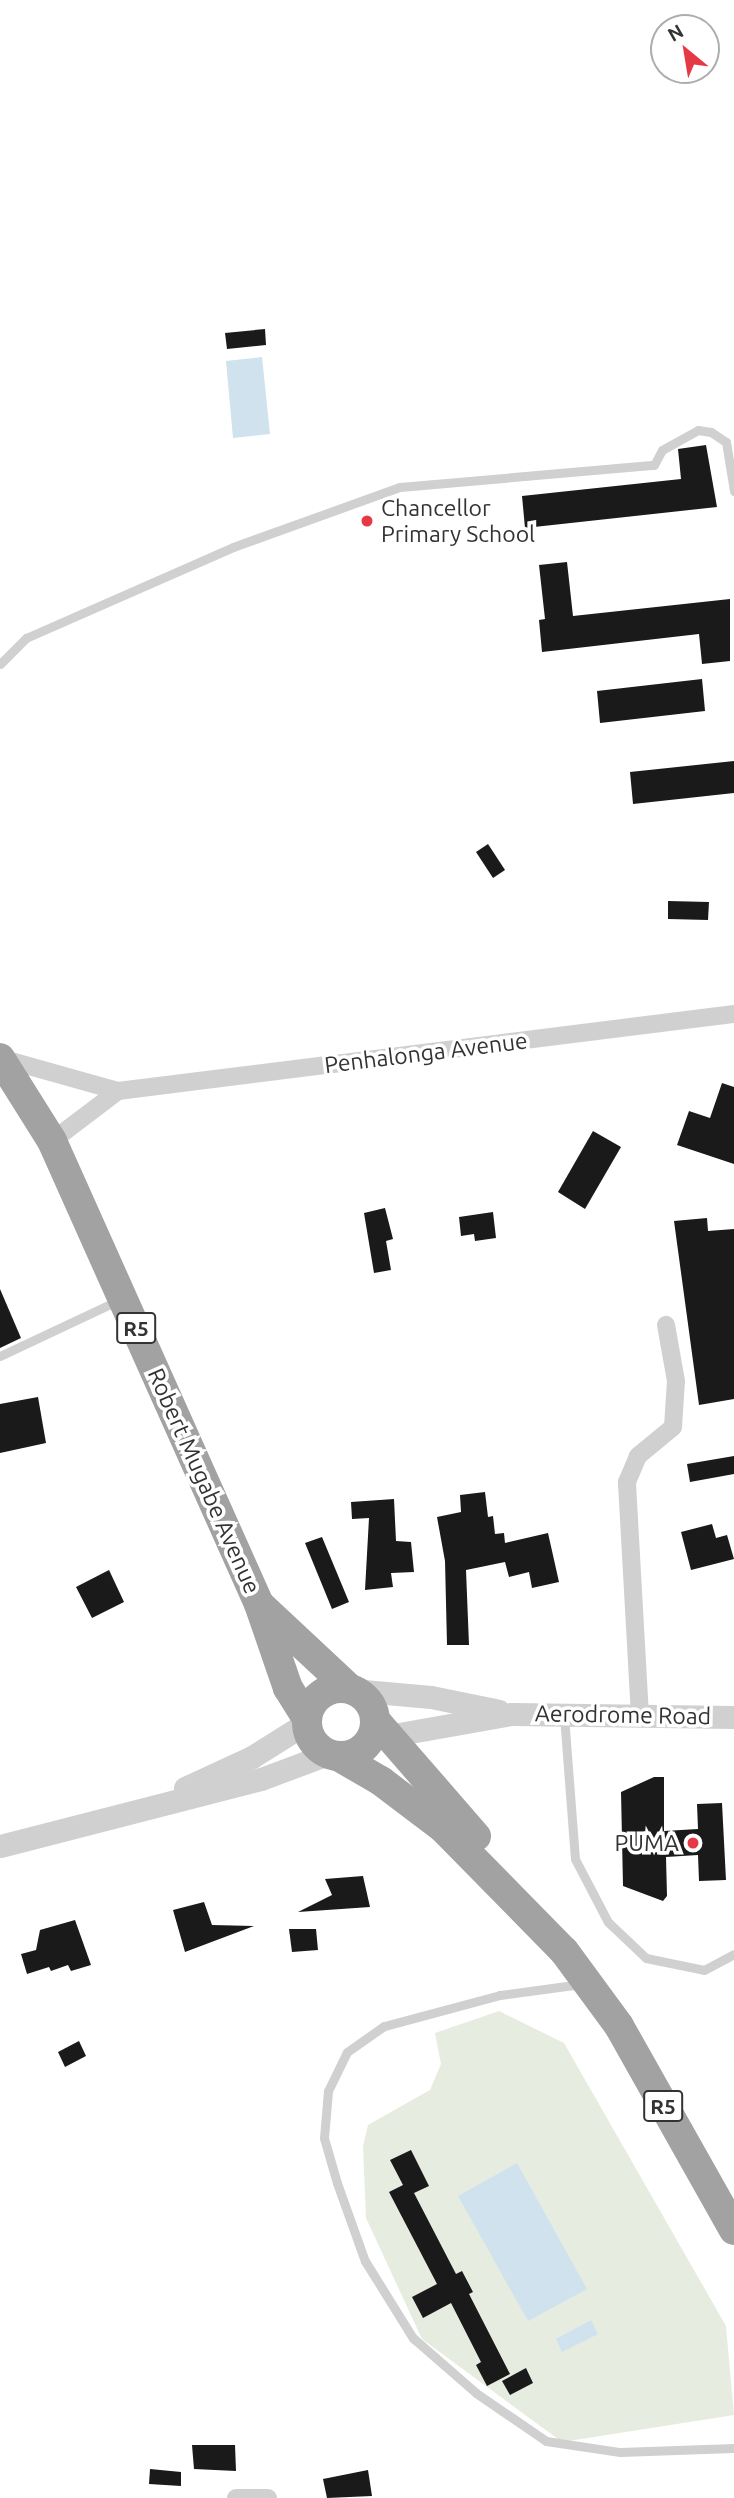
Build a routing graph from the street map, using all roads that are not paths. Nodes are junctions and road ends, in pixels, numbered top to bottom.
1 (734, 491) edge
2 (0, 664) edge
3 (734, 1014) edge
4 (0, 1058) edge
5 (118, 1091) junction
6 (52, 1141) junction
7 (124, 1298) junction
8 (666, 1325) dead end
9 (0, 1356) edge
10 (259, 1604) junction
11 (351, 1689) junction
12 (512, 1714) junction
13 (564, 1715) junction
14 (640, 1716) junction
15 (734, 1717) edge
16 (306, 1721) junction
17 (378, 1731) junction
18 (333, 1755) junction
19 (129, 1815) junction
20 (0, 1846) edge
21 (734, 1954) edge
22 (590, 1983) junction
23 (734, 2192) edge
24 (734, 2230) edge
25 (734, 2448) edge
26 (236, 2498) edge
27 (268, 2498) edge

1 - 2 lane
3 - 5 street, Penhalonga Avenue
4 - 5 street, Penhalonga Avenue
4 - 6 highway, Robert Mugabe Avenue / R5
5 - 6 street
6 - 7 highway, Robert Mugabe Avenue / R5
7 - 9 lane
7 - 10 highway, Robert Mugabe Avenue / R5
8 - 14 street
10 - 11 highway, Robert Mugabe Avenue / R5
10 - 16 highway, Robert Mugabe Avenue / R5
11 - 12 street, Aerodrome Road
11 - 16 highway
11 - 17 highway, R5
12 - 13 street, Aerodrome Road
12 - 17 street, Aerodrome Road
13 - 14 street, Aerodrome Road
13 - 21 lane
14 - 15 street, Aerodrome Road
16 - 18 highway, R5
16 - 19 street
17 - 18 highway
17 - 23 highway, R5
18 - 19 street
18 - 22 highway, R5
19 - 20 street
22 - 24 highway, R5
22 - 25 lane
26 - 27 street

